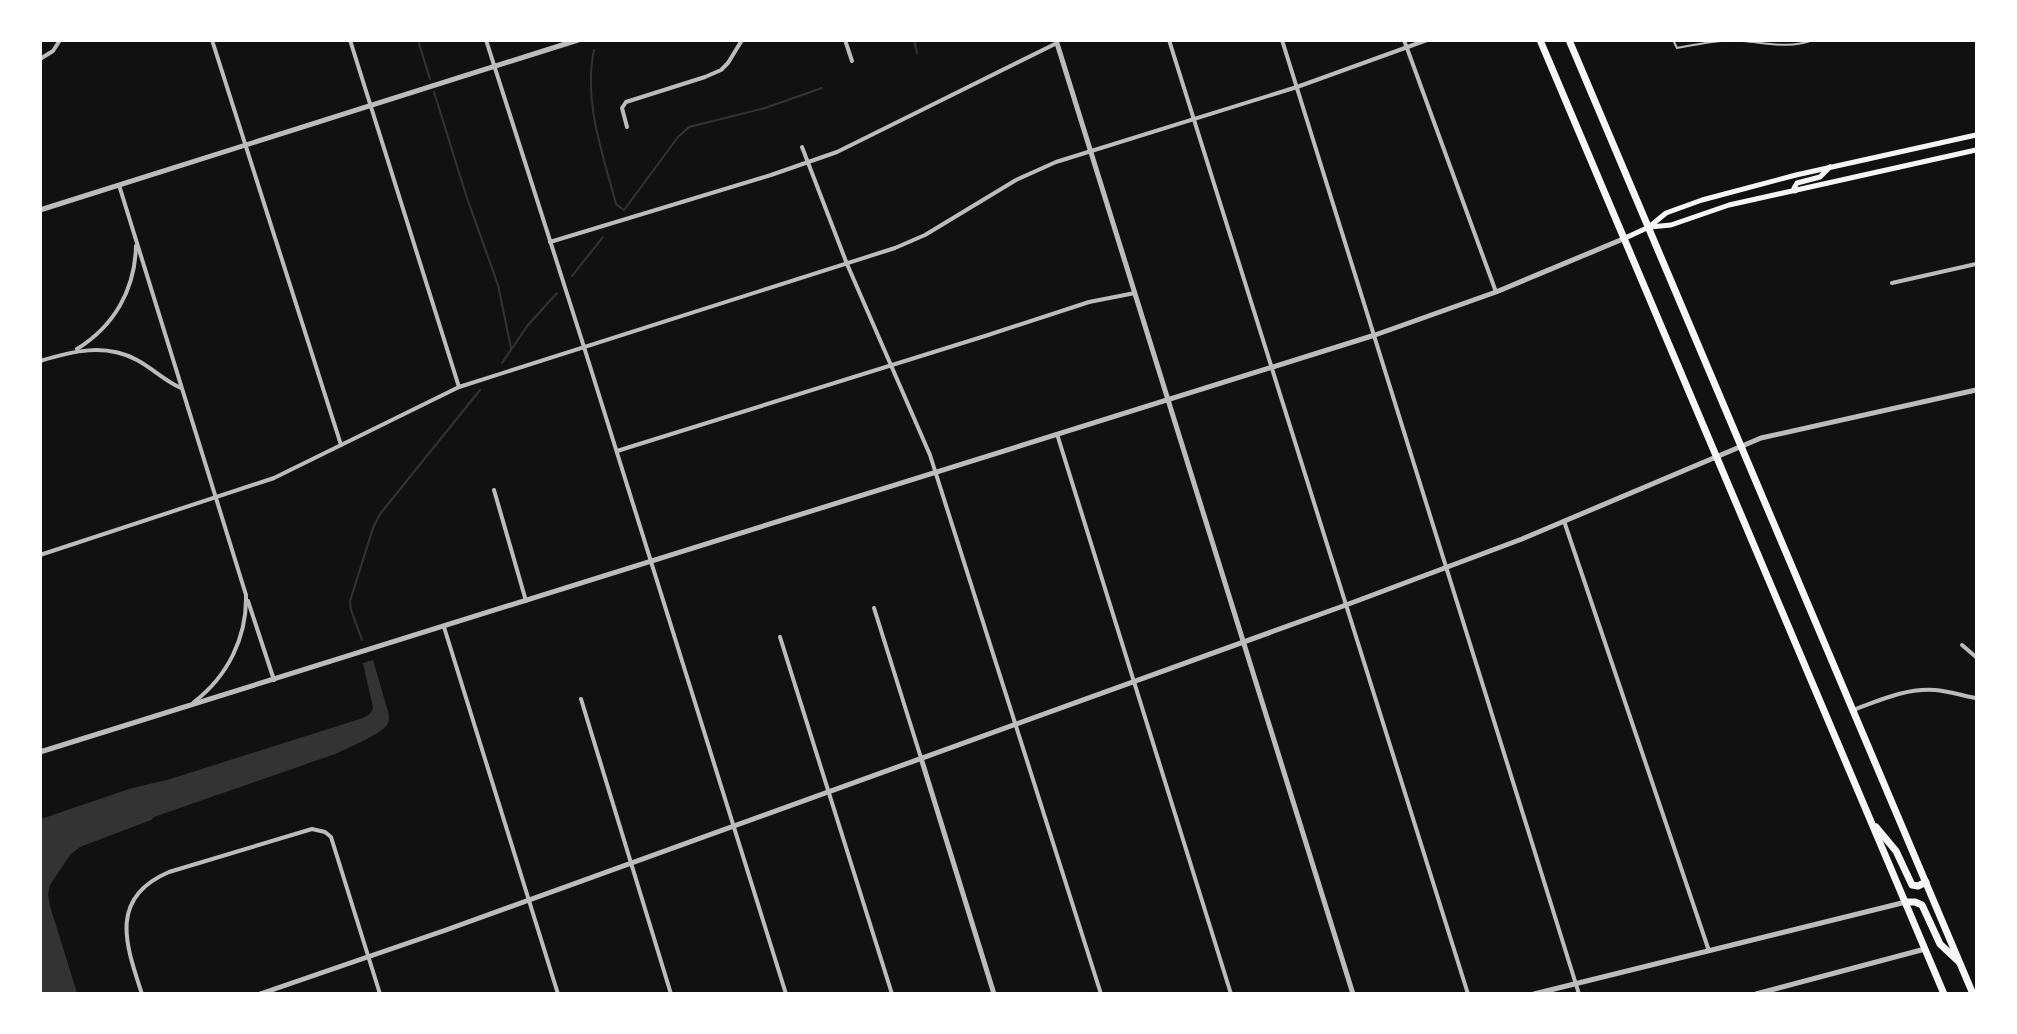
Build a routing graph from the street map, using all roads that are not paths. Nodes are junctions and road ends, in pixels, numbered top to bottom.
1 (60, 40) edge
2 (212, 40) edge
3 (350, 40) edge
4 (486, 40) edge
5 (578, 40) edge
6 (742, 40) edge
7 (845, 40) edge
8 (1169, 40) edge
9 (1282, 40) edge
10 (1404, 40) edge
11 (1427, 40) edge
12 (1540, 40) edge
13 (1569, 40) edge
14 (1673, 40) edge
15 (1813, 40) edge
16 (1057, 42) edge
17 (1407, 49) junction
18 (40, 58) edge
19 (852, 61) dead end
20 (494, 67) junction
21 (1297, 87) junction
22 (371, 105) junction
23 (1193, 119) junction
24 (627, 127) dead end
25 (1977, 135) edge
26 (245, 145) junction
27 (802, 147) dead end
28 (1090, 150) junction
29 (1977, 150) edge
30 (808, 162) junction
31 (1830, 167) junction
32 (119, 185) junction
33 (1795, 191) junction
34 (40, 210) edge
35 (1649, 227) junction
36 (1623, 239) junction
37 (136, 240) junction
38 (550, 242) junction
39 (847, 264) junction
40 (1977, 264) edge
41 (1892, 283) dead end
42 (1496, 292) junction
43 (1134, 293) junction
44 (1375, 335) junction
45 (584, 347) junction
46 (74, 351) junction
47 (40, 361) edge
48 (890, 366) junction
49 (1271, 367) junction
50 (459, 387) junction
51 (182, 389) junction
52 (1977, 390) edge
53 (1168, 399) junction
54 (1057, 433) junction
55 (341, 445) junction
56 (1741, 446) junction
57 (616, 451) junction
58 (1717, 456) junction
59 (936, 471) junction
60 (494, 490) dead end
61 (216, 498) junction
62 (1564, 521) junction
63 (40, 555) edge
64 (651, 562) junction
65 (1446, 567) junction
66 (246, 595) junction
67 (525, 601) junction
68 (1346, 604) junction
69 (874, 608) dead end
70 (444, 627) junction
71 (780, 637) dead end
72 (1243, 642) junction
73 (1962, 645) dead end
74 (1977, 657) edge
75 (274, 680) junction
76 (1133, 681) junction
77 (1977, 698) edge
78 (581, 699) dead end
79 (189, 706) junction
80 (1853, 710) junction
81 (1017, 724) junction
82 (40, 752) edge
83 (921, 758) junction
84 (829, 792) junction
85 (1871, 820) junction
86 (733, 826) junction
87 (631, 863) junction
88 (1926, 882) junction
89 (529, 900) junction
90 (1905, 902) junction
91 (1925, 949) junction
92 (1709, 952) junction
93 (368, 957) junction
94 (1960, 963) junction
95 (1576, 982) junction
96 (142, 993) edge
97 (260, 993) edge
98 (380, 993) edge
99 (558, 993) edge
100 (671, 993) edge
101 (786, 993) edge
102 (892, 993) edge
103 (994, 993) edge
104 (1101, 993) edge
105 (1231, 993) edge
106 (1353, 993) edge
107 (1468, 993) edge
108 (1534, 993) edge
109 (1579, 993) edge
110 (1756, 993) edge
111 (1944, 993) edge
112 (1973, 993) edge

1 - 18 street
2 - 26 street
3 - 22 street
4 - 20 street
5 - 20 street
6 - 24 street
7 - 19 street
8 - 23 street
9 - 21 street
10 - 17 street
11 - 17 street
12 - 36 highway
13 - 35 highway
14 - 15 lane
16 - 28 street
16 - 30 street
17 - 21 street
17 - 42 street
20 - 22 street
20 - 38 street
21 - 23 street
21 - 44 street
22 - 26 street
22 - 50 street
23 - 28 street
23 - 49 street
25 - 31 main road
26 - 32 street
26 - 55 street
27 - 30 street
28 - 39 street
28 - 43 street
29 - 33 main road
30 - 38 street
30 - 39 street
31 - 33 main road
31 - 35 main road
32 - 34 street
32 - 37 street
33 - 35 main road
35 - 36 main road
35 - 56 highway
36 - 42 street
36 - 58 highway
37 - 46 street
37 - 51 street
38 - 45 street
39 - 45 street
39 - 48 street
40 - 41 street
42 - 44 street
43 - 48 street
43 - 53 street
44 - 49 street
44 - 65 street
45 - 50 street
45 - 57 street
46 - 47 street
46 - 51 street
48 - 57 street
48 - 59 street
49 - 53 street
49 - 68 street
50 - 55 street
51 - 61 street
52 - 56 street
53 - 54 street
53 - 72 street
54 - 59 street
54 - 76 street
55 - 61 street
56 - 58 street
56 - 80 highway
57 - 64 street
58 - 62 street
58 - 85 highway
59 - 64 street
59 - 81 street
60 - 67 street
61 - 63 street
61 - 66 street
62 - 65 street
62 - 92 street
64 - 67 street
64 - 86 street
65 - 68 street
65 - 95 street
66 - 75 street
66 - 79 street
67 - 70 street
68 - 72 street
68 - 107 street
69 - 83 street
70 - 75 street
70 - 89 street
71 - 84 street
72 - 76 street
72 - 106 street
73 - 74 street
75 - 79 street
76 - 81 street
76 - 105 street
77 - 80 street
78 - 87 street
79 - 82 street
80 - 88 highway
81 - 83 street
81 - 104 street
83 - 84 street
83 - 103 street
84 - 86 street
84 - 102 street
85 - 88 highway
85 - 90 highway
86 - 87 street
86 - 101 street
87 - 89 street
87 - 100 street
88 - 94 highway
89 - 93 street
89 - 99 street
90 - 91 highway
90 - 92 street
90 - 94 highway
91 - 110 street
91 - 111 highway
92 - 95 street
93 - 96 street
93 - 97 street
93 - 98 street
94 - 112 highway
95 - 108 street
95 - 109 street

